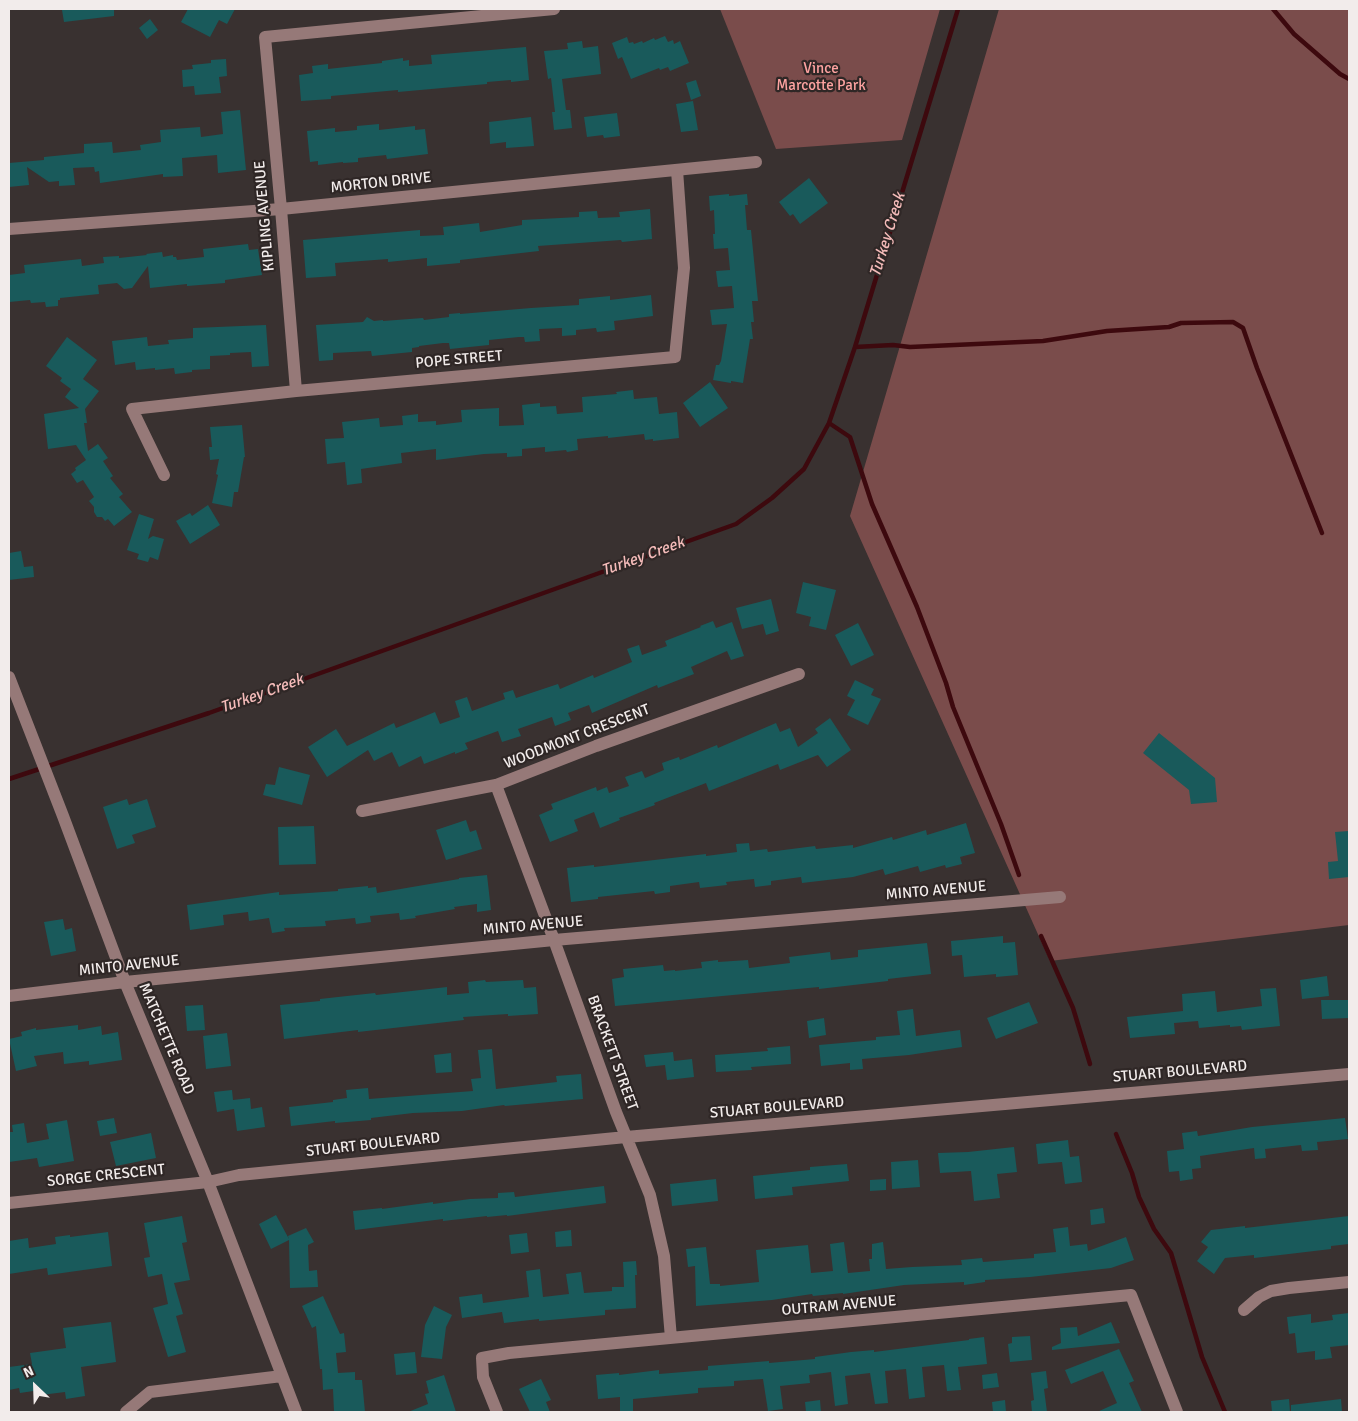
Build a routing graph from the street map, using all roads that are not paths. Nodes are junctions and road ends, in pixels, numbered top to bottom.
1 (554, 9) edge
2 (756, 162) dead end
3 (677, 170) junction
4 (281, 209) junction
5 (9, 230) edge
6 (296, 391) junction
7 (164, 475) dead end
8 (799, 674) dead end
9 (9, 677) edge
10 (496, 785) junction
11 (362, 811) dead end
12 (1060, 897) dead end
13 (554, 940) junction
14 (125, 982) junction
15 (9, 996) edge
16 (1349, 1074) edge
17 (626, 1137) junction
18 (208, 1182) junction
19 (9, 1203) edge
20 (1349, 1282) edge
21 (1244, 1310) dead end
22 (671, 1338) junction
23 (282, 1376) junction
24 (126, 1412) edge
25 (296, 1412) edge
26 (497, 1412) edge
27 (1177, 1412) edge

1 - 4 street, KIPLING AVENUE
2 - 3 street, MORTON DRIVE
3 - 4 street, MORTON DRIVE
3 - 6 street, POPE STREET
4 - 5 street, MORTON DRIVE
4 - 6 street, KIPLING AVENUE
6 - 7 street, POPE STREET
8 - 10 street, WOODMONT CRESCENT
9 - 14 street, MATCHETTE ROAD
10 - 11 street, WOODMONT CRESCENT
10 - 13 street, BRACKETT STREET
12 - 13 street, MINTO AVENUE
13 - 14 street, MINTO AVENUE
13 - 17 street, BRACKETT STREET
14 - 15 street, MINTO AVENUE
14 - 18 street, MATCHETTE ROAD
16 - 17 street, STUART BOULEVARD
17 - 18 street, STUART BOULEVARD
17 - 22 street, BRACKETT STREET
18 - 19 street, SORGE CRESCENT
18 - 23 street, MATCHETTE ROAD
20 - 21 street
22 - 26 street, OUTRAM AVENUE
22 - 27 street, OUTRAM AVENUE
23 - 24 street
23 - 25 street, MATCHETTE ROAD

